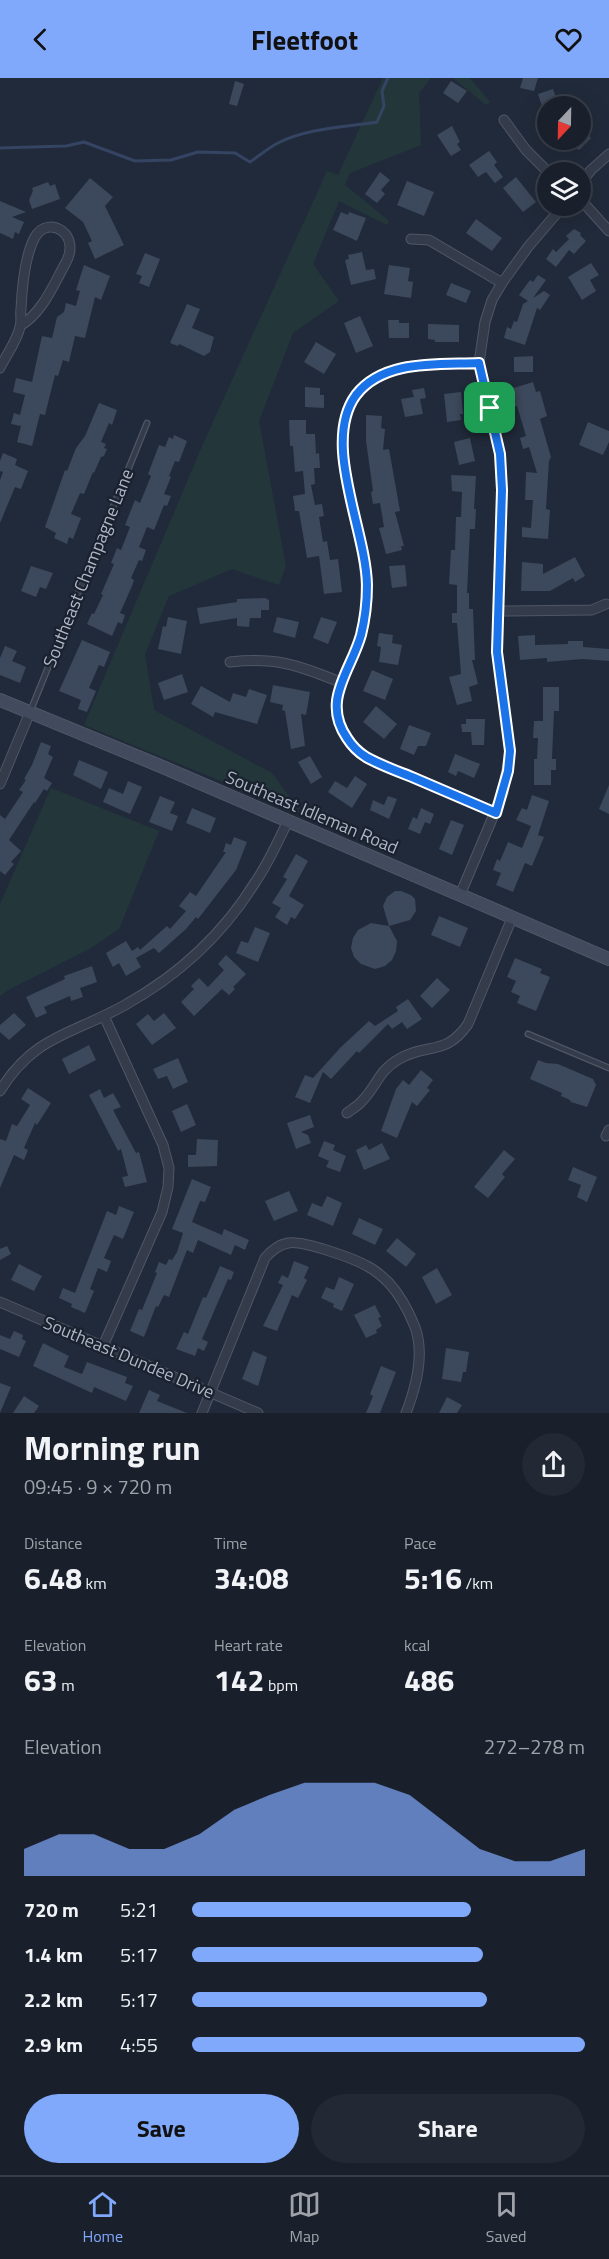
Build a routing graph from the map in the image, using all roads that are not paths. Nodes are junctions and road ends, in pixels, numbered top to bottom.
1 (504, 120) dead end
2 (609, 154) edge
3 (538, 162) edge
4 (591, 170) edge
5 (591, 212) edge
6 (554, 216) edge
7 (609, 231) edge
8 (411, 238) dead end
9 (502, 283) junction
10 (21, 326) junction
11 (479, 363) junction
12 (0, 368) edge
13 (147, 423) dead end
14 (606, 604) dead end
15 (499, 611) junction
16 (230, 662) dead end
17 (340, 682) junction
18 (0, 700) edge
19 (30, 712) junction
20 (0, 784) edge
21 (496, 813) junction
22 (288, 821) junction
23 (460, 895) junction
24 (512, 918) junction
25 (609, 959) edge
26 (104, 1016) junction
27 (528, 1034) dead end
28 (609, 1068) edge
29 (0, 1090) edge
30 (347, 1113) dead end
31 (0, 1302) edge
32 (103, 1346) junction
33 (211, 1392) junction
34 (202, 1413) edge
35 (258, 1413) edge
36 (406, 1413) edge

1 - 3 street
2 - 4 street
5 - 7 street
6 - 9 street
8 - 9 street
9 - 11 street
10 - 10 street
10 - 12 street
11 - 15 street
11 - 17 street
13 - 19 lane, Southeast Champagne Lane
14 - 15 street
15 - 21 street
16 - 17 street
17 - 21 street
18 - 19 main road, Southeast Idleman Road
19 - 20 street
19 - 22 main road, Southeast Idleman Road
21 - 23 street
22 - 23 main road, Southeast Idleman Road
22 - 26 street
23 - 24 main road, Southeast Idleman Road
24 - 25 main road, Southeast Idleman Road
24 - 30 street
26 - 29 street
26 - 32 street
27 - 28 lane
31 - 32 street, Southeast Dundee Drive
32 - 33 street, Southeast Dundee Drive
33 - 34 street
33 - 35 street, Southeast Dundee Drive
33 - 36 street

